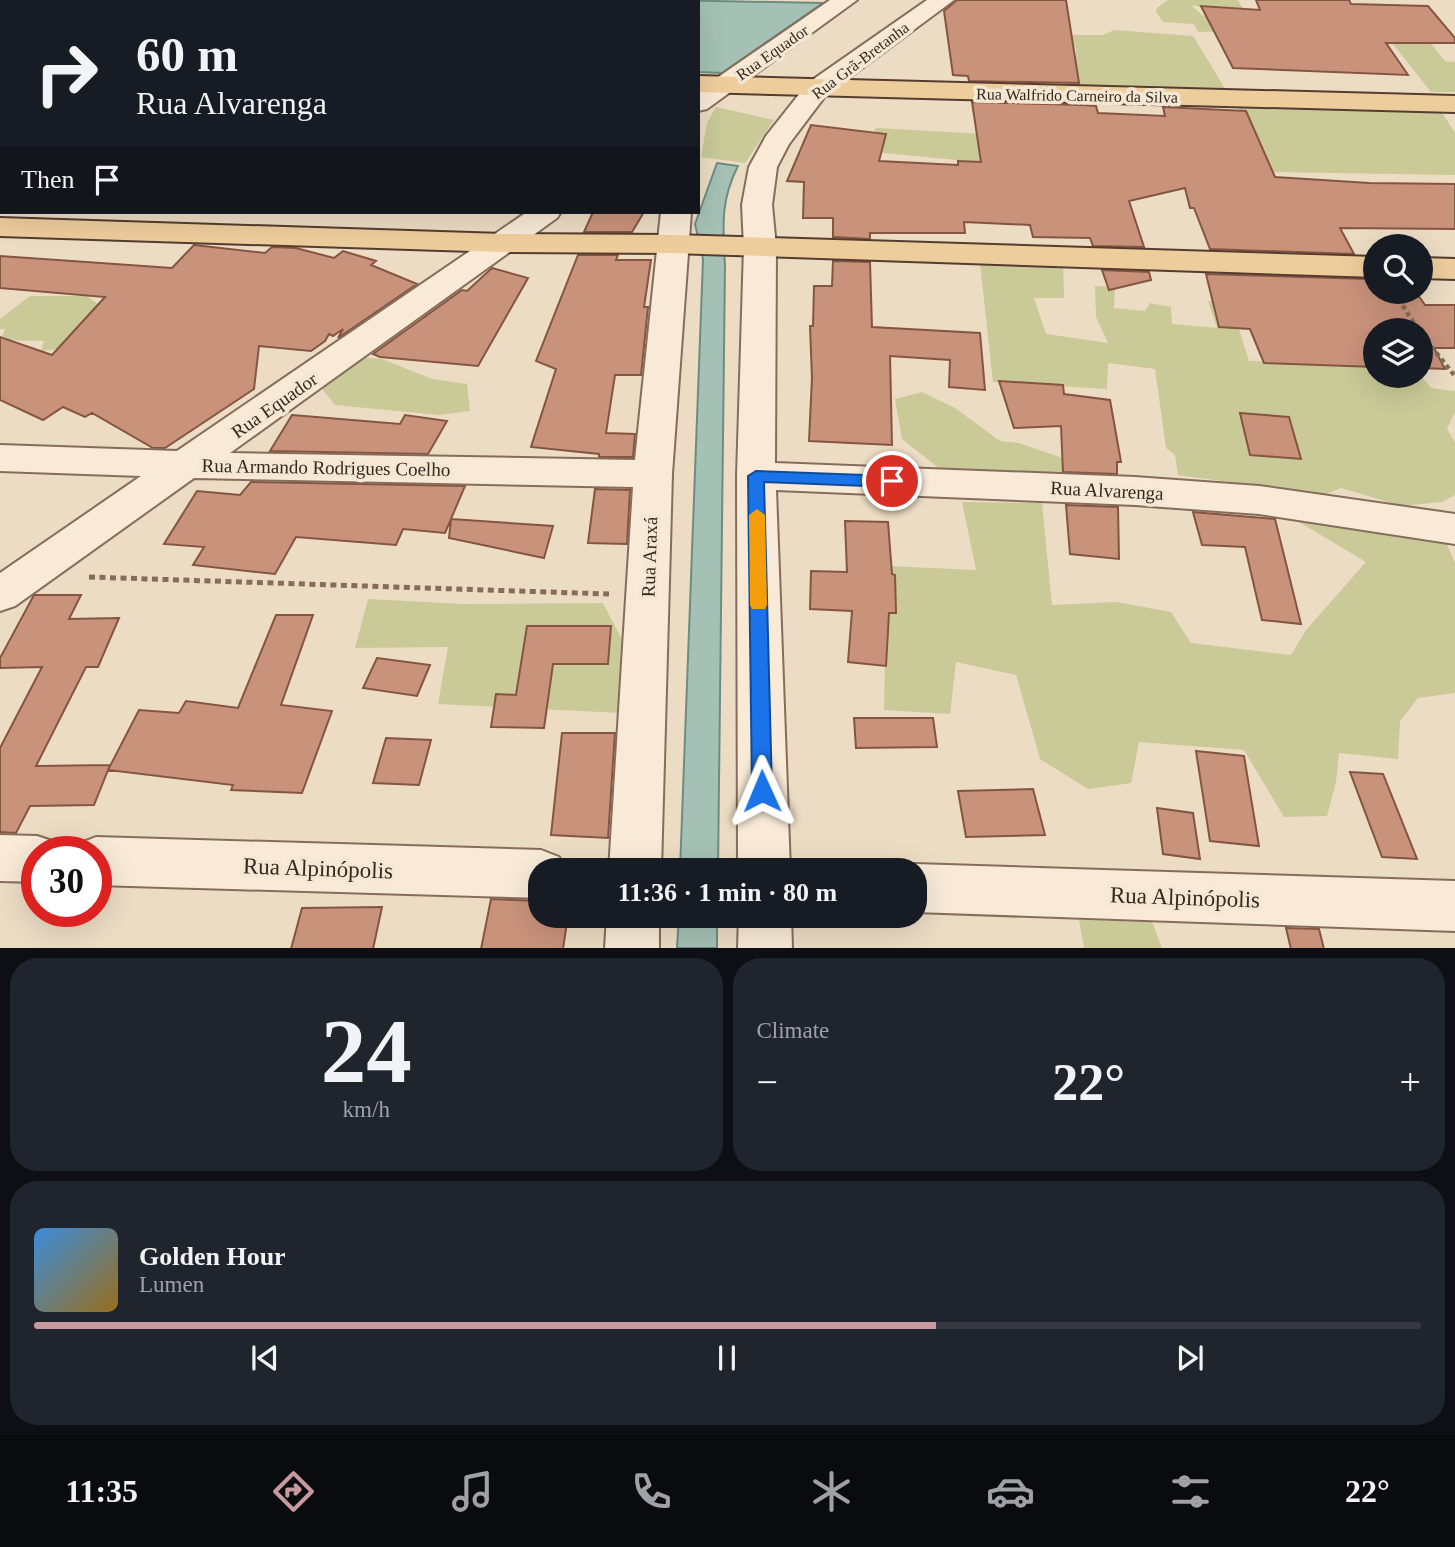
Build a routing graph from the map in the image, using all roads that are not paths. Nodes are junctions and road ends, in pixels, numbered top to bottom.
1 (845, 0) edge
2 (942, 0) edge
3 (700, 85) edge
4 (725, 85) junction
5 (817, 89) junction
6 (700, 102) edge
7 (1455, 104) edge
8 (543, 214) edge
9 (0, 227) edge
10 (707, 239) edge
11 (503, 243) junction
12 (1363, 266) edge
13 (1433, 268) edge
14 (1455, 269) edge
15 (0, 458) edge
16 (190, 465) junction
17 (653, 474) junction
18 (756, 476) junction
19 (1455, 529) edge
20 (0, 595) edge
21 (0, 858) edge
22 (636, 858) edge
23 (764, 858) edge
24 (21, 859) edge
25 (112, 861) edge
26 (528, 874) edge
27 (927, 888) edge
28 (1455, 906) edge
29 (633, 928) edge
30 (765, 928) edge
31 (632, 948) edge
32 (765, 948) edge

1 - 4 street, Rua Equador
2 - 5 street, Rua Grã-Bretanha
3 - 4 main road, Rua Walfrido Carneiro da Silva
4 - 5 main road, Rua Walfrido Carneiro da Silva
4 - 6 street, Rua Equador
5 - 7 main road, Rua Walfrido Carneiro da Silva
5 - 10 street, Rua Grã-Bretanha
8 - 11 street, Rua Equador
9 - 11 main road
10 - 11 main road
10 - 12 main road
10 - 17 street, Rua Araxá
10 - 18 street
11 - 16 street, Rua Equador
13 - 14 main road
15 - 16 street, Rua Armando Rodrigues Coelho
16 - 17 street, Rua Armando Rodrigues Coelho
16 - 20 street, Rua Equador
17 - 22 street, Rua Araxá
18 - 19 street, Rua Alvarenga
18 - 23 street
21 - 24 street
25 - 26 street, Rua Alpinópolis
27 - 28 street, Rua Alpinópolis
29 - 31 street
30 - 32 street

